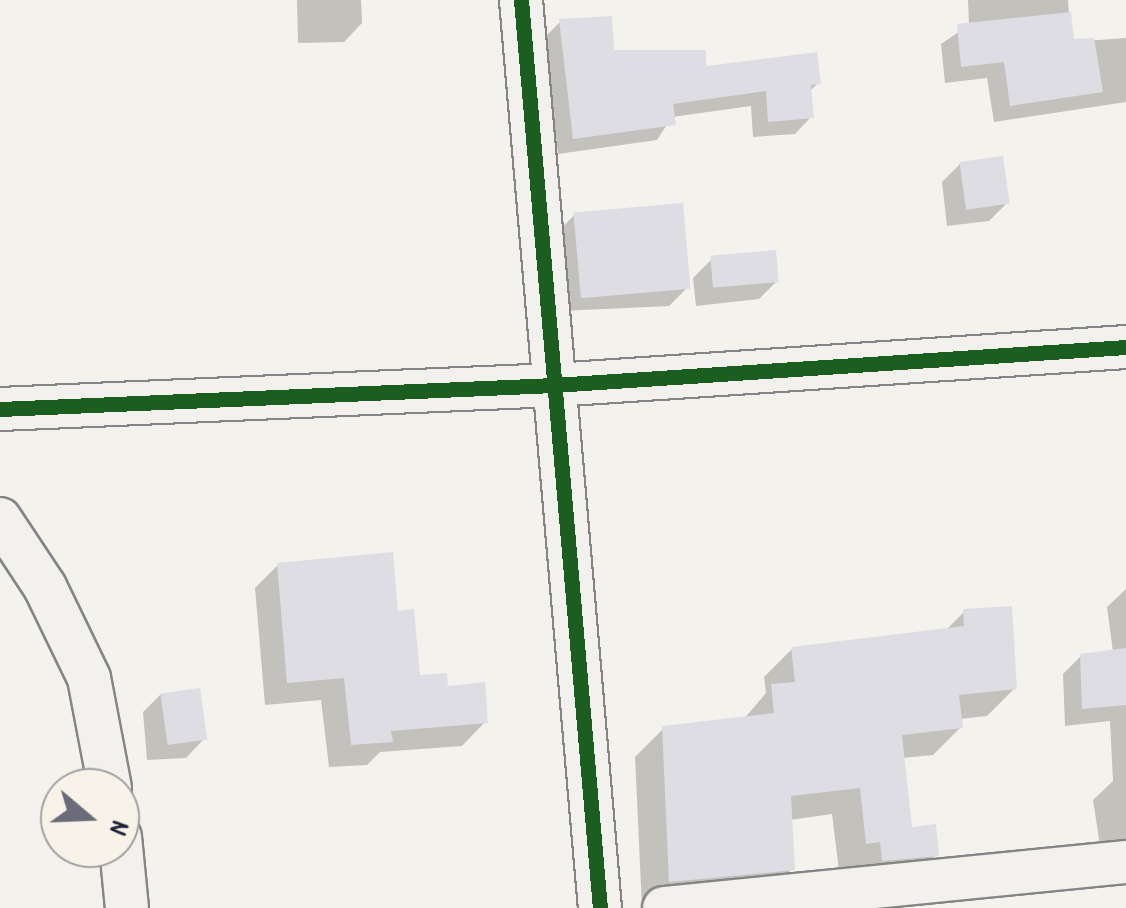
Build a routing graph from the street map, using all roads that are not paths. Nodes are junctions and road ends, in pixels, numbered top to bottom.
1 (521, 0) edge
2 (1126, 347) edge
3 (554, 385) junction
4 (0, 409) edge
5 (0, 519) edge
6 (106, 768) edge
7 (1126, 862) edge
8 (123, 868) edge
9 (127, 908) edge
10 (600, 908) edge
11 (664, 908) edge

1 - 3 street
2 - 3 street
3 - 4 street
3 - 10 street
5 - 6 street
7 - 11 street
8 - 9 street

